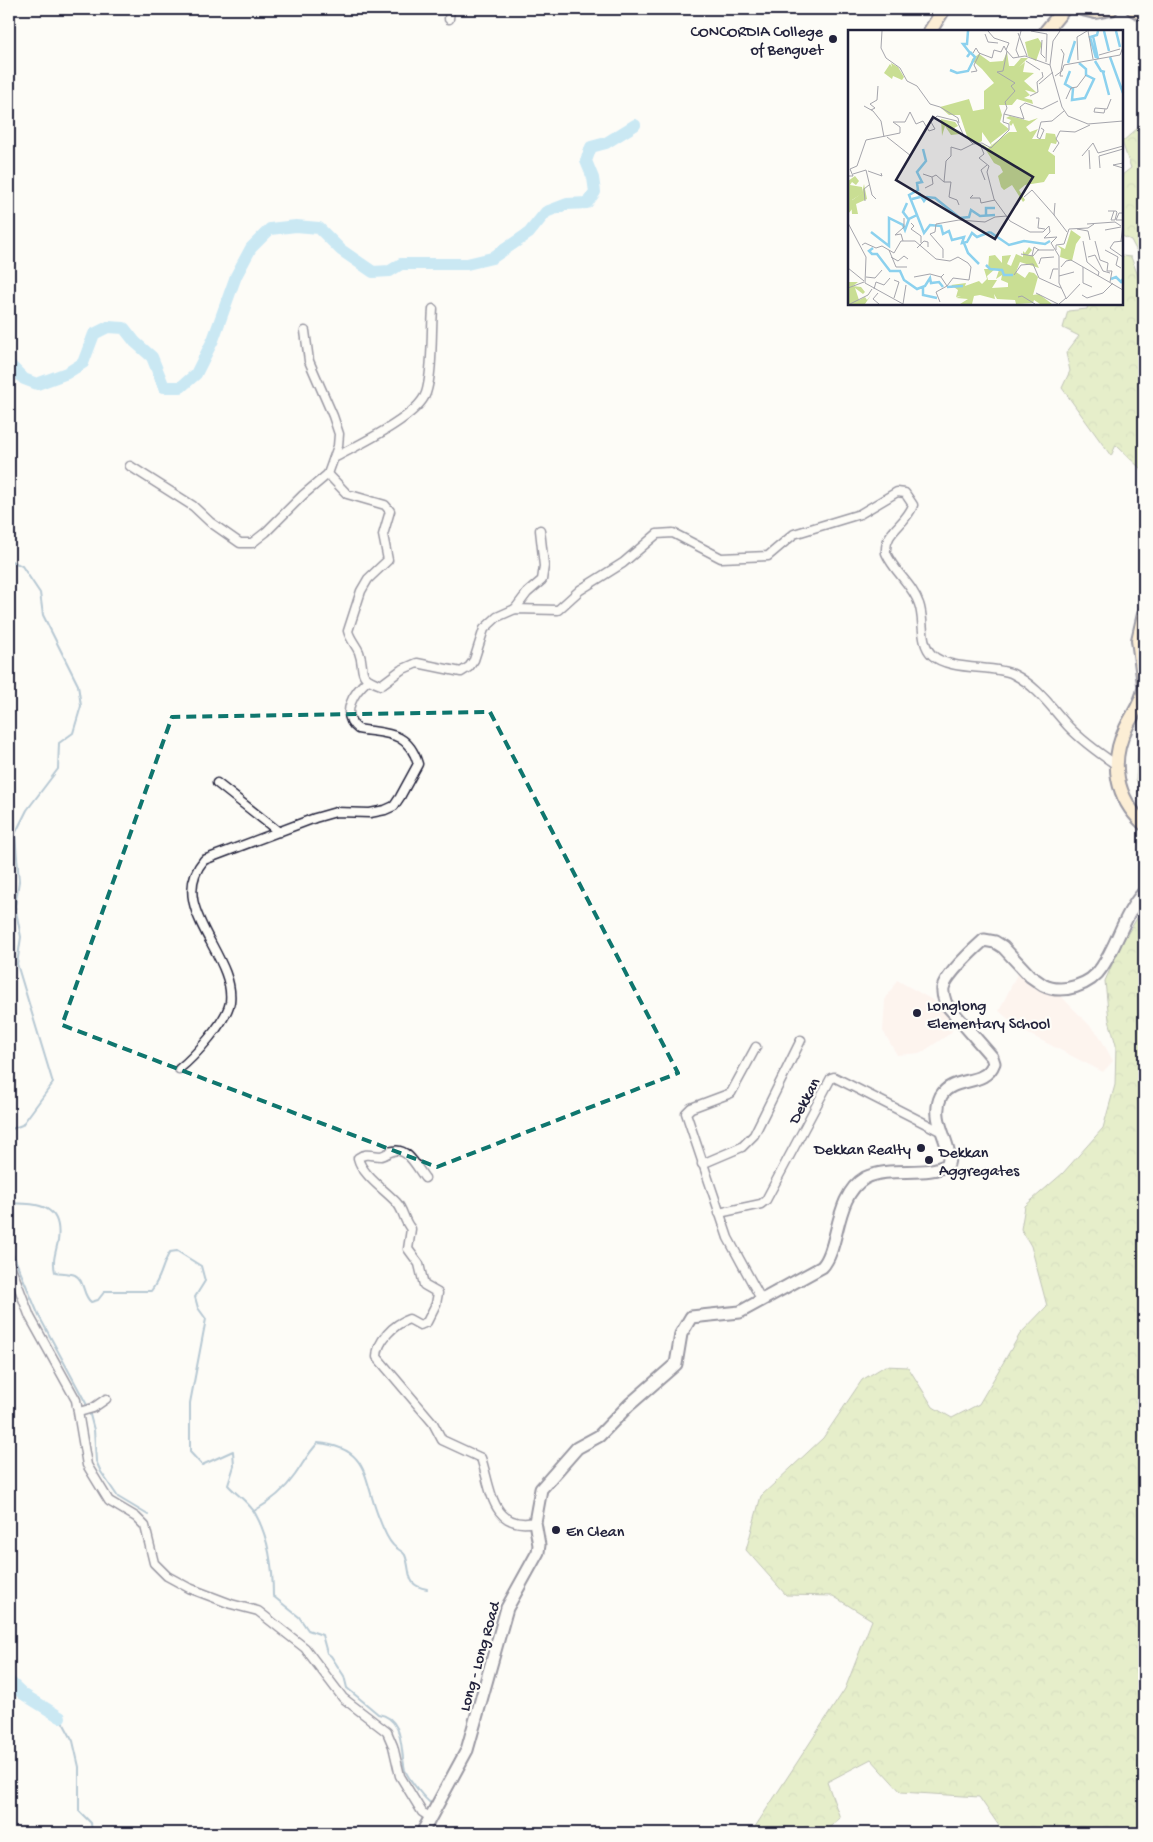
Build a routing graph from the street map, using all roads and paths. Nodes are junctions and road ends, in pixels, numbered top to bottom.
1 (450, 9) edge
2 (944, 9) edge
3 (1064, 9) edge
4 (1082, 9) edge
5 (1111, 9) edge
6 (1133, 9) edge
7 (1144, 16) edge
8 (449, 19) dead end
9 (931, 30) edge
10 (1047, 30) edge
11 (433, 309) dead end
12 (305, 331) dead end
13 (334, 458) junction
14 (130, 466) dead end
15 (328, 474) junction
16 (540, 530) dead end
17 (515, 609) junction
18 (1144, 614) edge
19 (368, 680) junction
20 (1144, 684) edge
21 (1144, 689) edge
22 (1115, 764) junction
23 (217, 784) dead end
24 (1144, 824) edge
25 (279, 832) junction
26 (1144, 892) edge
27 (801, 1040) dead end
28 (756, 1047) dead end
29 (179, 1069) dead end
30 (940, 1131) junction
31 (702, 1164) junction
32 (425, 1178) dead end
33 (719, 1213) junction
34 (9, 1262) edge
35 (761, 1299) junction
36 (106, 1399) dead end
37 (79, 1412) junction
38 (535, 1522) junction
39 (430, 1818) junction
40 (422, 1833) edge

1 - 8 street
2 - 9 main road
3 - 10 main road
4 - 5 main road
6 - 7 main road
11 - 13 street
12 - 13 street
13 - 15 street
14 - 15 street
15 - 19 street
16 - 17 street
17 - 19 street
17 - 22 street
18 - 20 main road
19 - 25 street
21 - 22 main road
22 - 24 main road
23 - 25 street
25 - 29 street
26 - 30 main road, Long - Long Road
27 - 31 street
28 - 31 street
30 - 33 street, Dekkan
30 - 35 main road, Long - Long Road
31 - 33 street
32 - 38 street
33 - 35 street
34 - 37 street
35 - 38 main road, Long - Long Road
36 - 37 street
37 - 39 street
38 - 39 main road, Long - Long Road
39 - 40 main road, Long - Long Road

